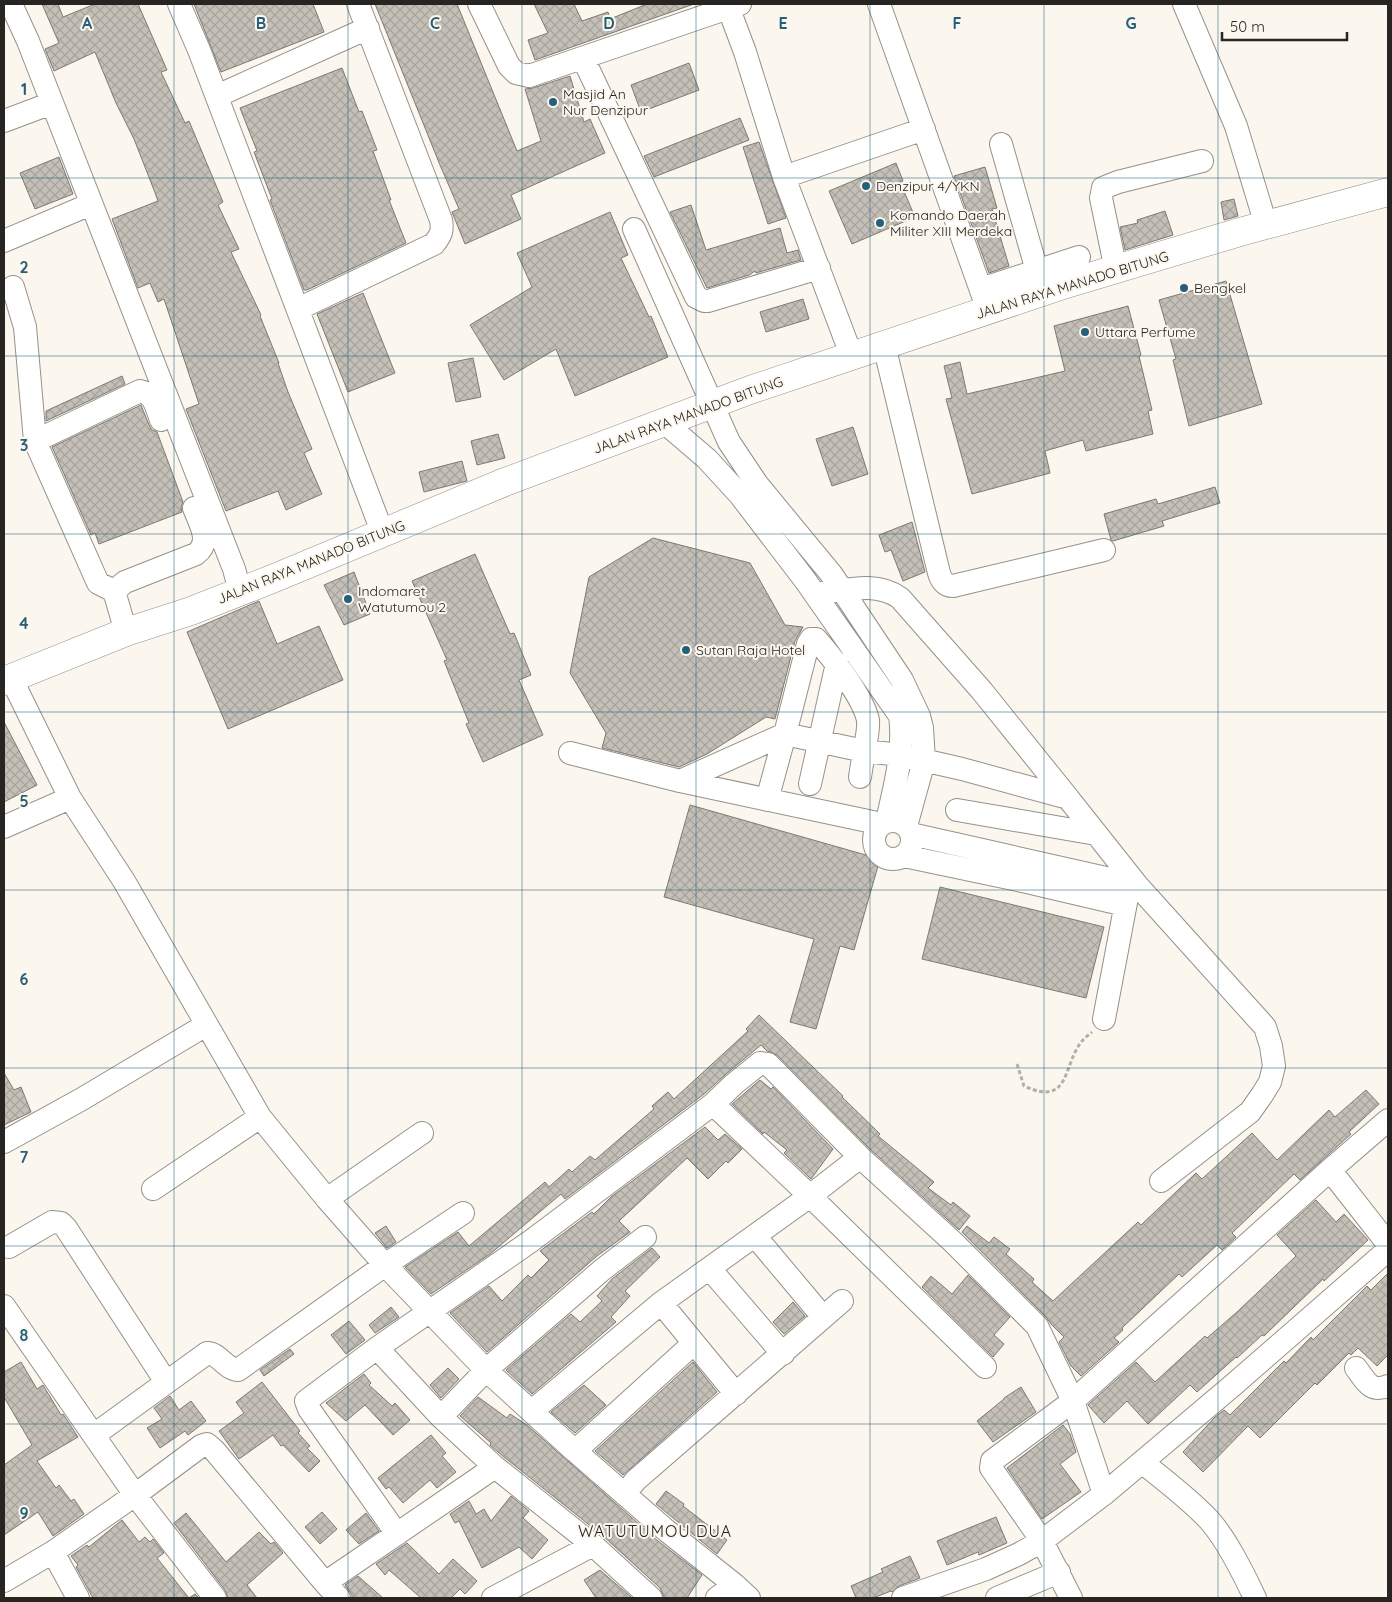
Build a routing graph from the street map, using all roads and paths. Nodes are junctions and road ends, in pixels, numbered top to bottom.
1 (12, 4) edge
2 (179, 4) edge
3 (358, 4) edge
4 (479, 4) edge
5 (879, 4) edge
6 (1184, 4) edge
7 (732, 5) edge
8 (368, 28) junction
9 (583, 58) junction
10 (217, 96) junction
11 (52, 103) junction
12 (4, 121) edge
13 (924, 129) junction
14 (1001, 144) dead end
15 (1202, 161) dead end
16 (784, 177) junction
17 (1388, 192) edge
18 (91, 204) junction
19 (1266, 225) junction
20 (634, 228) dead end
21 (4, 241) edge
22 (1079, 257) dead end
23 (819, 268) junction
24 (1116, 270) junction
25 (1038, 271) junction
26 (13, 287) dead end
27 (984, 300) junction
28 (298, 309) junction
29 (884, 345) junction
30 (852, 357) junction
31 (712, 404) junction
32 (665, 423) junction
33 (35, 441) junction
34 (383, 534) junction
35 (1104, 550) dead end
36 (114, 591) junction
37 (240, 591) junction
38 (841, 591) junction
39 (815, 594) junction
40 (126, 632) junction
41 (837, 663) junction
42 (7, 680) edge
43 (785, 734) junction
44 (821, 742) junction
45 (864, 751) junction
46 (570, 753) dead end
47 (901, 755) junction
48 (924, 761) junction
49 (860, 777) dead end
50 (680, 781) junction
51 (810, 784) dead end
52 (70, 798) junction
53 (1068, 798) junction
54 (767, 800) junction
55 (957, 810) dead end
56 (4, 827) edge
57 (897, 827) junction
58 (1096, 834) junction
59 (904, 856) junction
60 (1131, 891) junction
61 (1104, 1019) joint
62 (206, 1025) junction
63 (1017, 1064) dead end
64 (713, 1104) junction
65 (260, 1117) junction
66 (1388, 1120) edge
67 (422, 1133) dead end
68 (4, 1142) edge
69 (860, 1157) junction
70 (1330, 1170) junction
71 (1161, 1181) dead end
72 (153, 1189) dead end
73 (810, 1196) junction
74 (327, 1199) junction
75 (463, 1213) dead end
76 (645, 1236) dead end
77 (755, 1236) junction
78 (6, 1244) edge
79 (1388, 1244) edge
80 (1388, 1250) edge
81 (385, 1266) junction
82 (710, 1269) junction
83 (842, 1302) dead end
84 (660, 1303) junction
85 (4, 1306) edge
86 (430, 1312) junction
87 (823, 1317) junction
88 (694, 1343) junction
89 (377, 1348) junction
90 (782, 1354) junction
91 (985, 1367) dead end
92 (1356, 1368) dead end
93 (486, 1370) junction
94 (166, 1382) junction
95 (1388, 1386) edge
96 (736, 1394) junction
97 (1073, 1402) junction
98 (532, 1411) junction
99 (441, 1417) junction
100 (94, 1435) junction
101 (575, 1451) junction
102 (1142, 1462) junction
103 (495, 1468) junction
104 (625, 1494) junction
105 (1104, 1494) junction
106 (135, 1495) junction
107 (397, 1534) junction
108 (1042, 1541) junction
109 (593, 1545) junction
110 (53, 1552) junction
111 (1059, 1572) junction
112 (4, 1581) edge
113 (332, 1590) edge
114 (742, 1591) edge
115 (78, 1598) edge
116 (215, 1598) edge
117 (493, 1598) edge
118 (651, 1598) edge
119 (716, 1598) edge
120 (903, 1598) edge
121 (997, 1598) edge
122 (1071, 1598) edge
123 (1255, 1598) edge

1 - 11 street
2 - 10 street
3 - 8 street
4 - 9 street
5 - 13 street
6 - 19 street
7 - 9 street
7 - 16 street
8 - 10 street
8 - 28 street
9 - 23 street
10 - 28 street
11 - 12 street
11 - 18 street
13 - 16 street
13 - 27 street
14 - 25 street
15 - 24 street
16 - 23 street
17 - 19 highway, JALAN RAYA MANADO BITUNG
18 - 21 street
18 - 37 street
19 - 24 highway, JALAN RAYA MANADO BITUNG
20 - 31 street
22 - 25 street
23 - 30 street
24 - 27 highway, JALAN RAYA MANADO BITUNG
25 - 27 street
26 - 33 street
27 - 29 highway, JALAN RAYA MANADO BITUNG
28 - 34 street
29 - 30 highway, JALAN RAYA MANADO BITUNG
29 - 35 street
30 - 31 highway, JALAN RAYA MANADO BITUNG
31 - 32 highway, JALAN RAYA MANADO BITUNG
31 - 38 street
32 - 34 highway, JALAN RAYA MANADO BITUNG
32 - 39 street
33 - 36 street
33 - 36 street
34 - 37 highway, JALAN RAYA MANADO BITUNG
36 - 40 street
37 - 40 highway, JALAN RAYA MANADO BITUNG
38 - 39 street
38 - 48 street
38 - 53 street
39 - 47 street
40 - 42 highway, JALAN RAYA MANADO BITUNG
41 - 43 street
41 - 44 street
41 - 45 street
42 - 52 street
43 - 44 street
43 - 50 street
43 - 54 street
44 - 45 street
44 - 51 street
45 - 47 street
45 - 49 street
46 - 50 street
47 - 48 street
47 - 57 street
48 - 53 street
48 - 57 street
50 - 54 street
52 - 56 street
52 - 62 street
53 - 58 street
54 - 57 street
55 - 58 street
57 - 59 street
57 - 59 street
57 - 60 street
58 - 60 street
59 - 60 street
60 - 61 street
60 - 71 street
61 - 63 path
62 - 65 street
62 - 68 street
64 - 69 street
64 - 73 street
64 - 86 street
65 - 72 street
65 - 74 street
66 - 70 street
67 - 74 street
69 - 73 street
69 - 97 street
70 - 79 street
70 - 97 street
73 - 77 street
73 - 91 street
74 - 81 street
75 - 81 street
76 - 93 street
77 - 82 street
77 - 87 street
78 - 94 street
80 - 102 street
81 - 86 street
81 - 94 street
82 - 84 street
82 - 90 street
83 - 87 street
84 - 88 street
84 - 98 street
85 - 100 street
86 - 89 street
86 - 93 street
87 - 90 street
88 - 96 street
88 - 101 street
89 - 99 street
89 - 107 street
90 - 96 street
92 - 95 street
93 - 98 street
93 - 99 street
94 - 100 street
96 - 104 street
97 - 105 street
97 - 108 street
98 - 101 street
99 - 103 street
100 - 106 street
101 - 104 street
102 - 105 street
102 - 123 street
103 - 107 street
103 - 109 street
104 - 114 street
105 - 108 street
106 - 110 street
106 - 113 street
106 - 116 street
107 - 113 street
108 - 111 street
108 - 120 street
109 - 117 street
109 - 118 street
110 - 112 street
110 - 115 street
111 - 121 street
111 - 122 street
114 - 119 street

